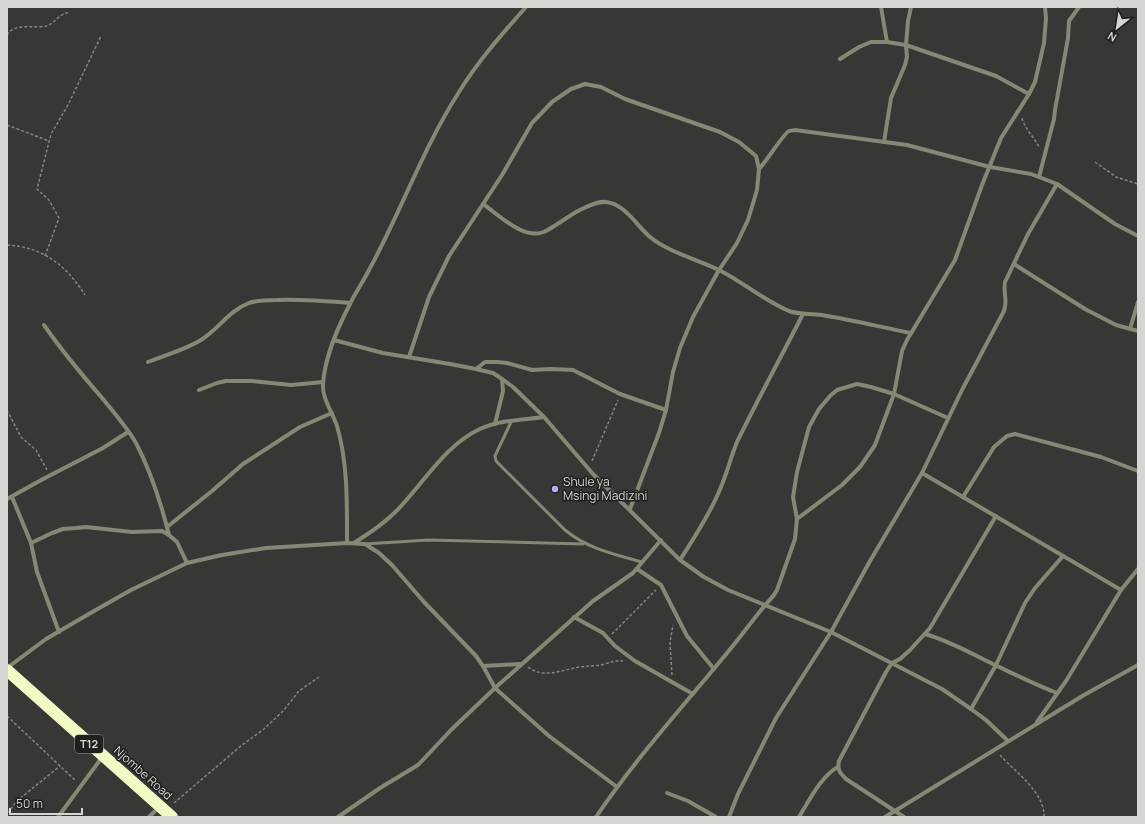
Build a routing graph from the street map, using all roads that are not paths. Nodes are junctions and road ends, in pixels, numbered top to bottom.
1 (526, 7) edge
2 (882, 7) edge
3 (911, 7) edge
4 (1045, 7) edge
5 (1078, 7) edge
6 (887, 42) junction
7 (906, 45) junction
8 (840, 59) dead end
9 (1029, 94) junction
10 (884, 142) junction
11 (990, 167) junction
12 (759, 169) junction
13 (1039, 177) junction
14 (1056, 184) junction
15 (483, 204) junction
16 (1138, 236) edge
17 (1014, 264) junction
18 (719, 270) junction
19 (1138, 302) edge
20 (350, 303) junction
21 (803, 314) junction
22 (44, 325) dead end
23 (1130, 328) junction
24 (1138, 331) edge
25 (911, 333) junction
26 (334, 340) junction
27 (409, 357) junction
28 (148, 362) dead end
29 (476, 369) junction
30 (502, 379) junction
31 (323, 382) junction
32 (199, 390) dead end
33 (894, 394) junction
34 (666, 410) junction
35 (332, 413) junction
36 (544, 418) junction
37 (948, 418) junction
38 (511, 422) junction
39 (495, 424) junction
40 (128, 432) junction
41 (1138, 471) edge
42 (922, 473) junction
43 (12, 497) junction
44 (964, 497) junction
45 (7, 499) edge
46 (630, 509) junction
47 (996, 516) junction
48 (797, 519) junction
49 (167, 527) junction
50 (169, 535) junction
51 (661, 540) junction
52 (31, 543) junction
53 (354, 543) junction
54 (347, 544) junction
55 (365, 544) junction
56 (584, 544) junction
57 (1063, 556) junction
58 (680, 560) junction
59 (642, 562) junction
60 (187, 563) junction
61 (638, 569) junction
62 (1138, 569) edge
63 (1122, 590) junction
64 (764, 606) junction
65 (574, 617) junction
66 (58, 632) junction
67 (831, 632) junction
68 (925, 634) junction
69 (892, 663) junction
70 (522, 664) junction
71 (996, 665) junction
72 (1138, 665) edge
73 (483, 666) junction
74 (7, 669) edge
75 (714, 669) junction
76 (1132, 670) junction
77 (1138, 673) edge
78 (495, 688) junction
79 (1057, 693) junction
80 (693, 694) junction
81 (971, 708) junction
82 (1035, 725) junction
83 (1008, 741) junction
84 (103, 756) junction
85 (838, 767) junction
86 (617, 787) junction
87 (667, 793) dead end
88 (895, 811) junction
89 (165, 812) edge
90 (58, 817) edge
91 (149, 817) edge
92 (338, 817) edge
93 (596, 817) edge
94 (716, 817) edge
95 (729, 817) edge
96 (798, 817) edge
97 (885, 817) edge
98 (904, 817) edge

1 - 20 street
2 - 6 street
3 - 7 street
4 - 9 street
5 - 13 street
6 - 7 street
6 - 8 street
7 - 9 street
7 - 10 street
9 - 11 street
10 - 11 street
10 - 12 street
11 - 13 street
11 - 25 street
12 - 15 street
12 - 18 street
13 - 14 street
14 - 16 street
14 - 17 street
15 - 18 street
15 - 27 street
17 - 23 street
17 - 37 street
18 - 21 street
18 - 34 street
19 - 23 street
20 - 26 street
20 - 28 street
21 - 25 street
21 - 58 street
22 - 40 street
23 - 24 street
25 - 33 street
26 - 27 street
26 - 31 street
27 - 29 street
29 - 30 street
29 - 34 street
30 - 36 street
30 - 39 street
31 - 32 street
31 - 35 street
33 - 37 street
33 - 48 street
33 - 48 street
34 - 46 street
35 - 49 street
35 - 54 street
36 - 38 street
36 - 46 street
37 - 42 street
38 - 39 street
38 - 56 lane
39 - 53 street
40 - 43 street
40 - 49 street
41 - 44 street
42 - 44 street
42 - 67 street
43 - 45 street
43 - 52 street
44 - 47 street
46 - 51 street
47 - 57 street
47 - 68 street
48 - 64 street
49 - 50 street
50 - 52 street
50 - 60 street
51 - 58 street
51 - 59 street
52 - 66 street
53 - 54 street
53 - 55 street
54 - 60 street
55 - 56 lane
55 - 73 street
56 - 59 lane
57 - 63 street
57 - 71 street
58 - 64 street
59 - 61 street
60 - 66 street
61 - 65 street
61 - 75 street
62 - 63 street
63 - 79 street
64 - 67 street
64 - 75 street
65 - 70 street
65 - 80 street
66 - 74 street
67 - 69 street
67 - 95 street
68 - 69 street
68 - 71 street
69 - 81 street
69 - 85 street
70 - 73 street
70 - 78 street
71 - 79 street
71 - 81 street
72 - 76 street
73 - 78 street
74 - 84 highway, Njombe Road / T12
75 - 80 street
76 - 77 street
76 - 82 street
78 - 86 street
78 - 92 street
79 - 82 street
80 - 86 street
81 - 83 street
82 - 83 street
83 - 88 street
84 - 89 highway, Njombe Road / T12
84 - 90 street
85 - 88 street
85 - 96 street
86 - 93 street
87 - 94 street
88 - 97 street
88 - 98 street
89 - 91 street

